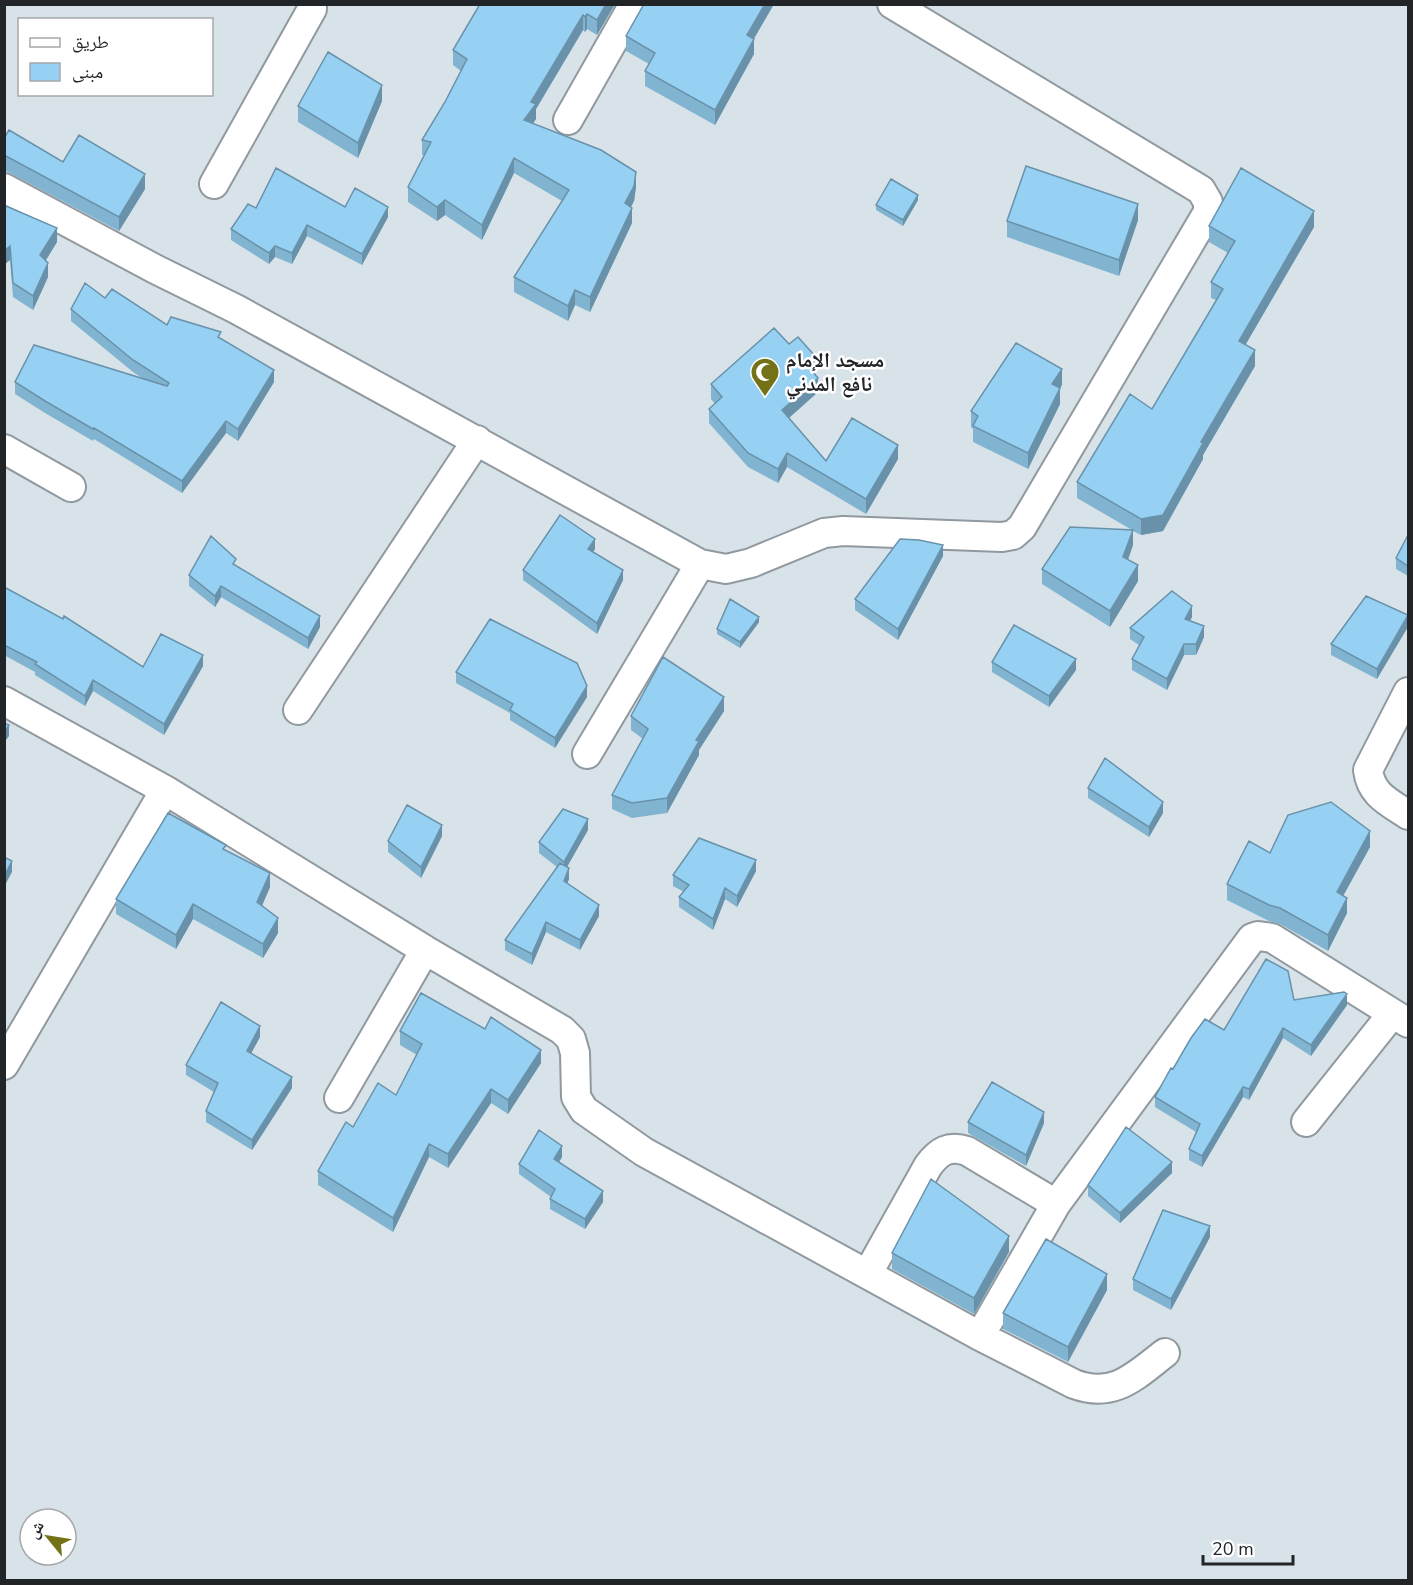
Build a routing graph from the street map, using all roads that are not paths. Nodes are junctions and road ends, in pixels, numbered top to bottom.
1 (312, 4) edge
2 (634, 4) edge
3 (892, 4) edge
4 (568, 120) dead end
5 (214, 184) dead end
6 (4, 188) edge
7 (477, 440) junction
8 (4, 449) edge
9 (71, 487) dead end
10 (700, 564) junction
11 (1408, 692) edge
12 (4, 701) edge
13 (298, 710) dead end
14 (587, 754) dead end
15 (165, 790) junction
16 (1408, 815) edge
17 (425, 950) junction
18 (1400, 1019) edge
19 (4, 1065) edge
20 (339, 1098) dead end
21 (1306, 1122) dead end
22 (1056, 1204) junction
23 (868, 1273) junction
24 (980, 1336) junction
25 (1165, 1353) dead end

1 - 5 street
2 - 4 street
3 - 10 street
6 - 7 street
7 - 10 street
7 - 13 street
8 - 9 street
10 - 14 street
11 - 16 street
12 - 15 street
15 - 17 street
15 - 19 street
17 - 20 street
17 - 23 street
18 - 21 street
18 - 22 street
22 - 23 street
22 - 24 street
23 - 24 street
24 - 25 street

